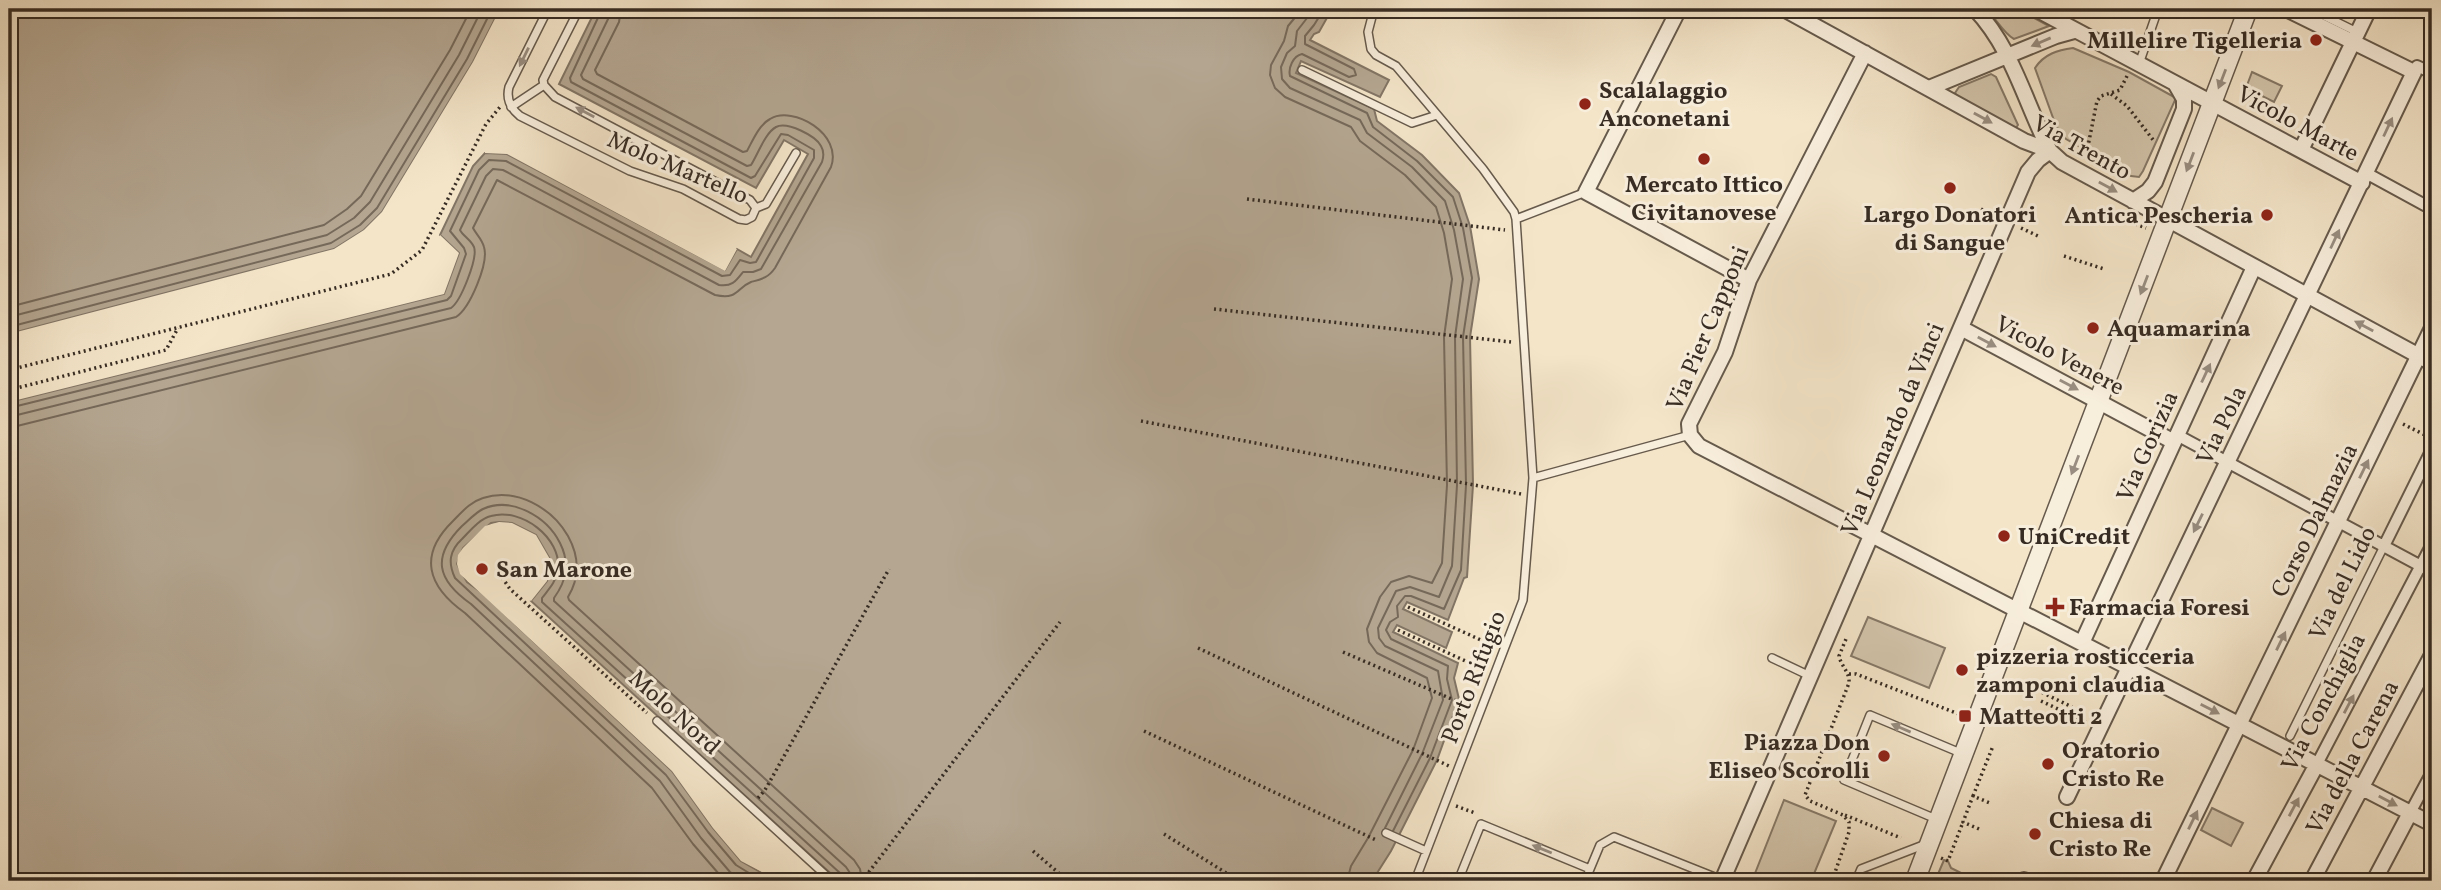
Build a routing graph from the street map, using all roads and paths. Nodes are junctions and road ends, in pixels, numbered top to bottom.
1 (548, 9) edge
2 (579, 9) edge
3 (1374, 9) edge
4 (1679, 9) edge
5 (1784, 9) edge
6 (1975, 9) edge
7 (2036, 9) edge
8 (2158, 9) edge
9 (2248, 9) edge
10 (2286, 9) edge
11 (2311, 9) edge
12 (2369, 9) edge
13 (2074, 31) junction
14 (2355, 37) junction
15 (1865, 53) junction
16 (2009, 56) junction
17 (2134, 68) junction
18 (1302, 70) dead end
19 (2414, 72) junction
20 (2432, 73) edge
21 (544, 85) junction
22 (2176, 85) junction
23 (1929, 88) junction
24 (2111, 94) junction
25 (508, 99) junction
26 (2212, 104) junction
27 (511, 107) junction
28 (1437, 115) junction
29 (2158, 145) dead end
30 (2301, 150) junction
31 (2050, 151) junction
32 (796, 153) dead end
33 (2096, 161) dead end
34 (2364, 178) junction
35 (1586, 192) junction
36 (1247, 199) dead end
37 (2133, 201) junction
38 (755, 208) junction
39 (1981, 209) dead end
40 (2432, 209) edge
41 (1992, 215) dead end
42 (1517, 219) junction
43 (2125, 220) dead end
44 (2168, 221) junction
45 (2147, 228) dead end
46 (2022, 229) dead end
47 (1518, 232) junction
48 (2038, 236) dead end
49 (2064, 256) dead end
50 (2254, 267) junction
51 (2104, 269) dead end
52 (1749, 280) junction
53 (2308, 296) junction
54 (1214, 309) dead end
55 (178, 327) junction
56 (1961, 328) junction
57 (2432, 328) edge
58 (1525, 343) junction
59 (2419, 356) junction
60 (2432, 363) edge
61 (9, 370) edge
62 (9, 390) edge
63 (2100, 401) junction
64 (2396, 420) dead end
65 (1141, 421) dead end
66 (1690, 435) junction
67 (2176, 438) junction
68 (2432, 439) edge
69 (2432, 449) edge
70 (2228, 462) junction
71 (1533, 478) junction
72 (1532, 496) junction
73 (2339, 522) junction
74 (1872, 535) junction
75 (2432, 544) edge
76 (2384, 546) junction
77 (2421, 566) junction
78 (500, 567) dead end
79 (889, 569) dead end
80 (2432, 572) edge
81 (1408, 607) dead end
82 (2019, 611) junction
83 (1060, 622) dead end
84 (1398, 630) dead end
85 (1849, 632) dead end
86 (2082, 643) junction
87 (1198, 648) dead end
88 (1504, 650) junction
89 (1343, 652) dead end
90 (2432, 654) edge
91 (1772, 658) dead end
92 (2129, 668) junction
93 (1494, 674) junction
94 (1849, 674) junction
95 (1811, 676) junction
96 (2037, 690) dead end
97 (2041, 701) dead end
98 (1458, 702) dead end
99 (2072, 707) dead end
100 (1962, 715) dead end
101 (657, 721) joint
102 (2241, 725) junction
103 (2100, 729) junction
104 (1144, 731) dead end
105 (2290, 736) dead end
106 (1993, 746) dead end
107 (1964, 755) junction
108 (1437, 761) dead end
109 (2317, 764) junction
110 (2432, 772) edge
111 (2361, 787) junction
112 (1973, 796) junction
113 (2067, 797) dead end
114 (755, 800) dead end
115 (1445, 802) junction
116 (1990, 803) dead end
117 (2410, 813) junction
118 (1843, 815) junction
119 (1939, 820) junction
120 (1963, 822) junction
121 (1481, 824) junction
122 (2432, 824) edge
123 (1979, 829) dead end
124 (1386, 833) dead end
125 (1164, 834) dead end
126 (1901, 838) dead end
127 (1930, 843) junction
128 (1385, 844) dead end
129 (1033, 851) dead end
130 (1426, 851) junction
131 (1941, 858) dead end
132 (1590, 869) junction
133 (1934, 876) dead end
134 (832, 881) edge
135 (862, 881) edge
136 (1068, 881) edge
137 (1239, 881) edge
138 (1415, 881) edge
139 (1458, 881) edge
140 (1585, 881) edge
141 (1722, 881) edge
142 (1832, 881) edge
143 (1856, 881) edge
144 (1915, 881) edge
145 (1945, 881) edge
146 (2163, 881) edge
147 (2254, 881) edge
148 (2312, 881) edge
149 (2374, 881) edge

1 -> 25 lane
2 - 21 lane
3 - 28 lane, Porto Rifugio
4 - 35 street
5 - 15 street, Via Trento
6 - 16 street
7 - 13 street, Vicolo Marte
8 - 17 lane
9 -> 26 street
10 - 14 street
11 - 14 lane
12 - 14 street
13 -> 16 street
13 - 17 street, Vicolo Marte
14 - 19 street
14 - 30 street
15 - 23 street, Via Trento
15 - 52 street, Via Pier Capponi
16 - 23 street
16 - 31 street
17 - 22 street, Vicolo Marte
17 - 24 path
18 - 28 lane
19 - 20 street
34 -> 19 street, Via Pola
21 - 27 lane
38 -> 21 lane, Molo Martello
22 - 26 street, Vicolo Marte
22 - 37 street
23 -> 31 street, Via Trento
24 - 29 path
24 - 33 path
25 - 27 lane
25 - 55 path
26 - 30 street, Vicolo Marte
26 -> 44 street
27 - 38 lane, Molo Martello
28 - 42 lane, Porto Rifugio
30 - 34 street, Vicolo Marte
31 -> 37 street, Via Trento
31 - 56 street, Via Leonardo da Vinci
32 - 38 lane
34 - 40 street, Vicolo Marte
53 -> 34 street, Via Pola
35 - 42 lane
35 - 52 street
36 - 47 path
37 - 44 street, Via Trento
39 - 41 path
42 - 47 lane, Porto Rifugio
43 - 45 path
44 - 50 street, Via Trento
44 -> 63 street
46 - 48 path
47 - 58 lane, Porto Rifugio
49 - 51 path
50 - 53 street, Via Trento
67 -> 50 street, Via Gorizia
52 - 66 street, Via Pier Capponi
59 -> 53 street, Via Trento
53 - 70 street, Via Pola
54 - 58 path
55 - 61 path
55 - 62 path
56 -> 63 street, Vicolo Venere
56 - 74 street, Via Leonardo da Vinci
57 - 59 street, Corso Dalmazia
58 - 71 lane, Porto Rifugio
59 - 60 street, Via Trento
73 -> 59 street, Corso Dalmazia
63 - 67 street, Vicolo Venere
63 -> 82 street
64 - 68 path
65 - 72 path
66 - 71 lane
66 - 74 street, Via Pier Capponi
67 - 70 street, Vicolo Venere
67 - 86 street, Via Gorizia
69 - 76 street, Via del Lido
70 - 73 street, Vicolo Venere
70 -> 92 street, Via Pola
71 - 72 lane, Porto Rifugio
72 - 88 lane, Porto Rifugio
73 - 76 street, Vicolo Venere
102 -> 73 street, Corso Dalmazia
74 - 82 street, Via Pier Capponi
74 - 95 street, Via Leonardo da Vinci
75 - 77 street, Via Conchiglia
76 - 77 street, Vicolo Venere
76 - 105 lane, Via del Lido
77 - 80 street, Vicolo Venere
109 -> 77 street, Via Conchiglia
78 - 101 path, Molo Nord
79 - 114 path
81 - 88 path
82 - 86 street, Via Pier Capponi
82 - 107 street
83 - 135 path
84 - 93 path
85 - 94 path
86 - 92 street, Via Pier Capponi
87 - 108 path
88 - 93 lane, Porto Rifugio
89 - 98 path
90 - 111 street, Via della Carena
91 - 95 lane
92 -> 102 street, Via Pier Capponi
92 - 103 street, Via Pola
93 - 115 lane, Porto Rifugio
94 - 100 path
94 - 118 path
95 - 141 street, Via Leonardo da Vinci
96 - 99 path
97 - 103 path
101 - 134 lane, Molo Nord
102 - 109 street, Via Pier Capponi
146 -> 102 street, Corso Dalmazia
103 - 113 street, Via Pola
104 - 128 path
106 - 112 path
107 - 119 street
107 -> 119 lane
109 - 111 street, Via Pier Capponi
147 -> 109 street, Via Conchiglia
110 - 117 street
111 -> 117 street, Via Pier Capponi
111 - 148 street, Via della Carena
112 - 116 path
112 - 120 path
115 - 121 path
115 - 130 lane, Porto Rifugio
117 - 122 street, Via Pier Capponi
117 - 149 street
118 - 126 path
118 - 142 path
119 - 127 street
120 - 123 path
120 - 131 path
132 -> 121 lane
121 - 139 lane
124 - 130 lane
125 - 137 path
127 - 143 lane
127 - 144 street
129 - 136 path
130 - 138 lane, Porto Rifugio
132 - 140 lane
132 - 141 lane
133 - 145 path

